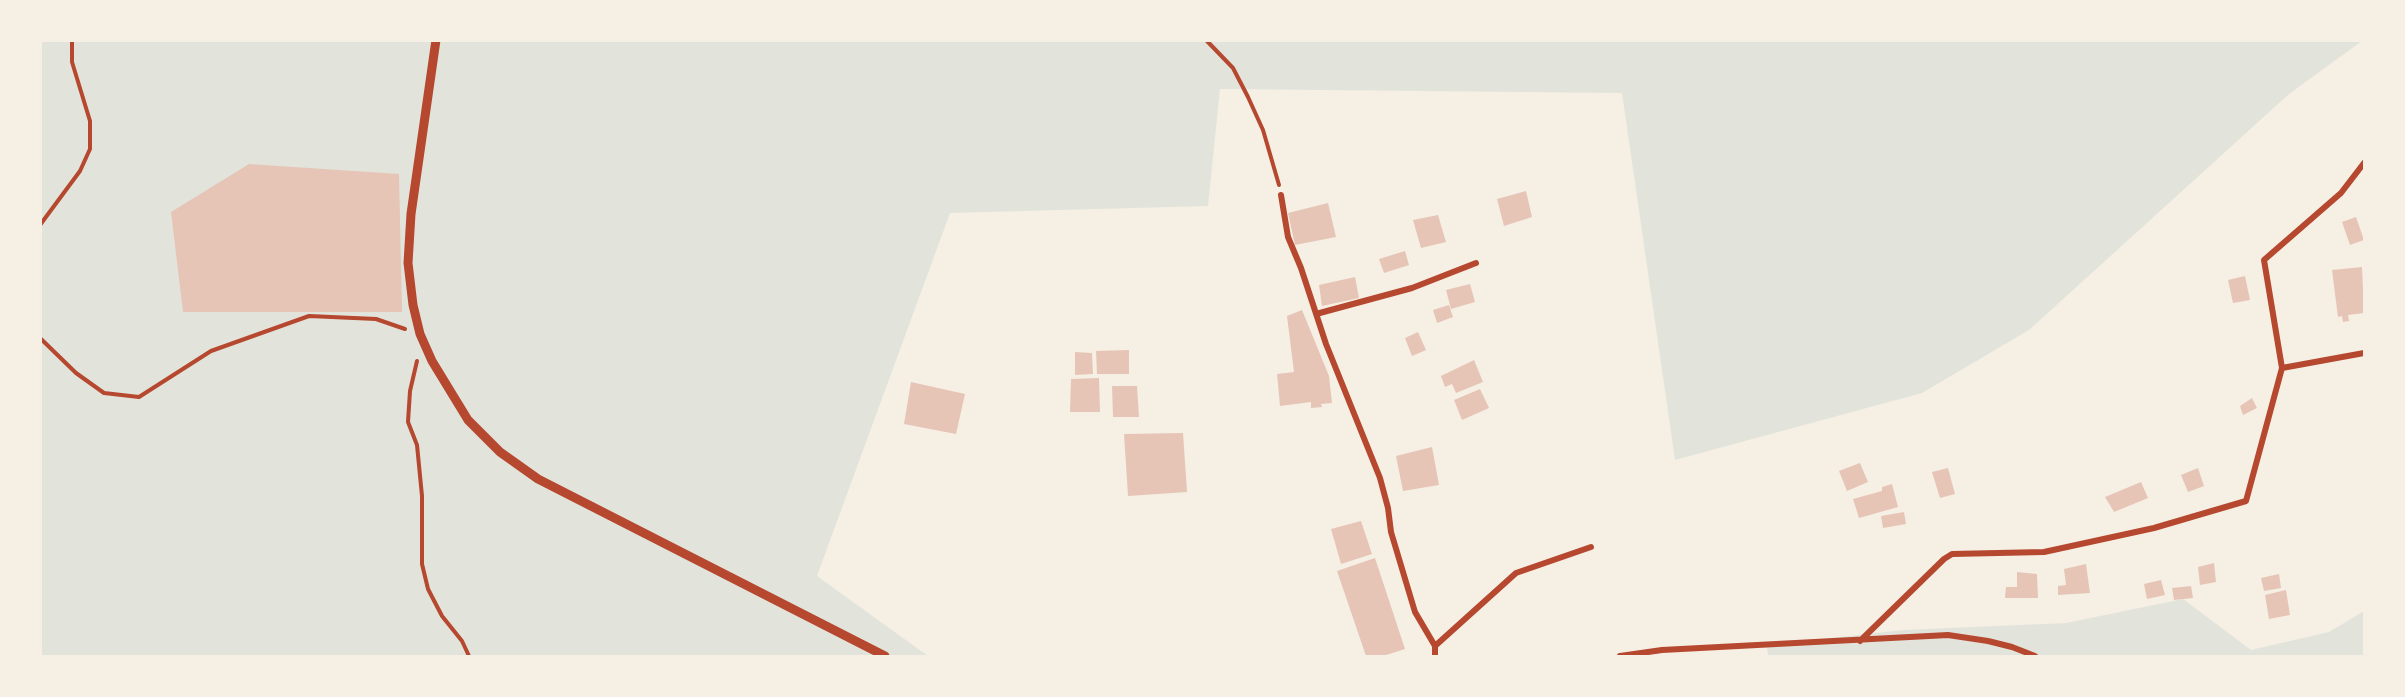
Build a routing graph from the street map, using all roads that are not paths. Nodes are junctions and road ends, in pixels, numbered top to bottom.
1 (436, 40) edge
2 (2364, 163) edge
3 (1281, 195) road end
4 (1476, 263) dead end
5 (1316, 315) junction
6 (2364, 353) edge
7 (2282, 368) junction
8 (1591, 548) dead end
9 (1860, 641) junction
10 (1435, 646) junction
11 (885, 657) edge
12 (1435, 657) edge
13 (1620, 657) edge
14 (2035, 657) edge

1 - 11 street
2 - 7 street
3 - 5 street
4 - 5 street
5 - 10 street
6 - 7 street
7 - 9 street
8 - 10 street
9 - 13 street
9 - 14 street
10 - 12 street

